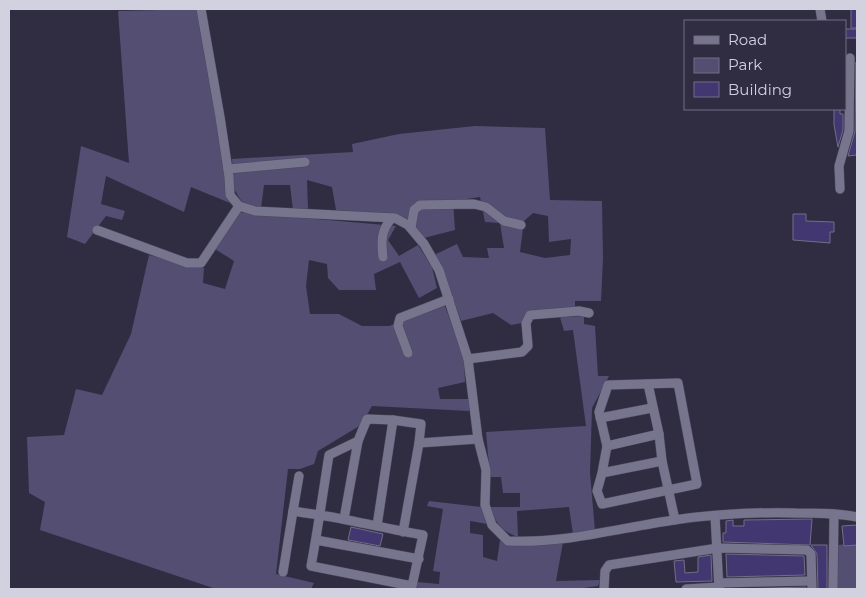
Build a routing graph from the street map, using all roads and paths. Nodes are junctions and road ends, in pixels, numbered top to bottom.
1 (201, 9) edge
2 (851, 57) edge
3 (305, 162) dead end
4 (228, 169) junction
5 (840, 190) dead end
6 (239, 206) junction
7 (392, 218) junction
8 (521, 225) dead end
9 (411, 228) junction
10 (97, 230) dead end
11 (383, 257) dead end
12 (449, 300) junction
13 (589, 313) dead end
14 (408, 353) dead end
15 (468, 359) junction
16 (648, 384) junction
17 (652, 408) junction
18 (600, 418) junction
19 (393, 420) junction
20 (659, 434) junction
21 (478, 438) junction
22 (358, 441) junction
23 (419, 444) junction
24 (607, 446) junction
25 (662, 462) junction
26 (602, 473) junction
27 (299, 476) dead end
28 (668, 490) junction
29 (294, 511) junction
30 (834, 514) junction
31 (319, 516) junction
32 (716, 516) junction
33 (857, 517) edge
34 (344, 519) junction
35 (674, 520) junction
36 (377, 526) junction
37 (403, 532) junction
38 (316, 540) junction
39 (718, 548) junction
40 (419, 559) junction
41 (283, 572) dead end
42 (811, 585) edge
43 (719, 586) edge
44 (604, 589) edge
45 (686, 589) edge
46 (833, 589) edge

1 - 4 street
2 - 5 street
3 - 4 street
4 - 6 street
6 - 7 street
6 - 10 street
7 - 9 street
7 - 11 street
8 - 9 street
9 - 12 street
12 - 14 street
12 - 15 street
13 - 15 street
15 - 21 street
16 - 17 street
16 - 18 street
16 - 28 street
17 - 18 street
17 - 20 street
18 - 24 street
19 - 22 street
19 - 23 street
19 - 36 street
20 - 24 street
20 - 25 street
21 - 23 street
21 - 35 street
22 - 31 street
22 - 34 street
23 - 37 street
24 - 26 street
25 - 26 street
25 - 28 street
26 - 28 street
27 - 29 street
28 - 35 street
29 - 31 street
29 - 41 street
30 - 32 street
30 - 33 street
30 - 46 street
31 - 34 street
31 - 38 street
32 - 35 street
32 - 39 street
34 - 36 street
36 - 37 street
37 - 40 street
38 - 40 street
38 - 40 street
39 - 42 street
39 - 43 street
39 - 44 street
42 - 43 street
43 - 45 street

